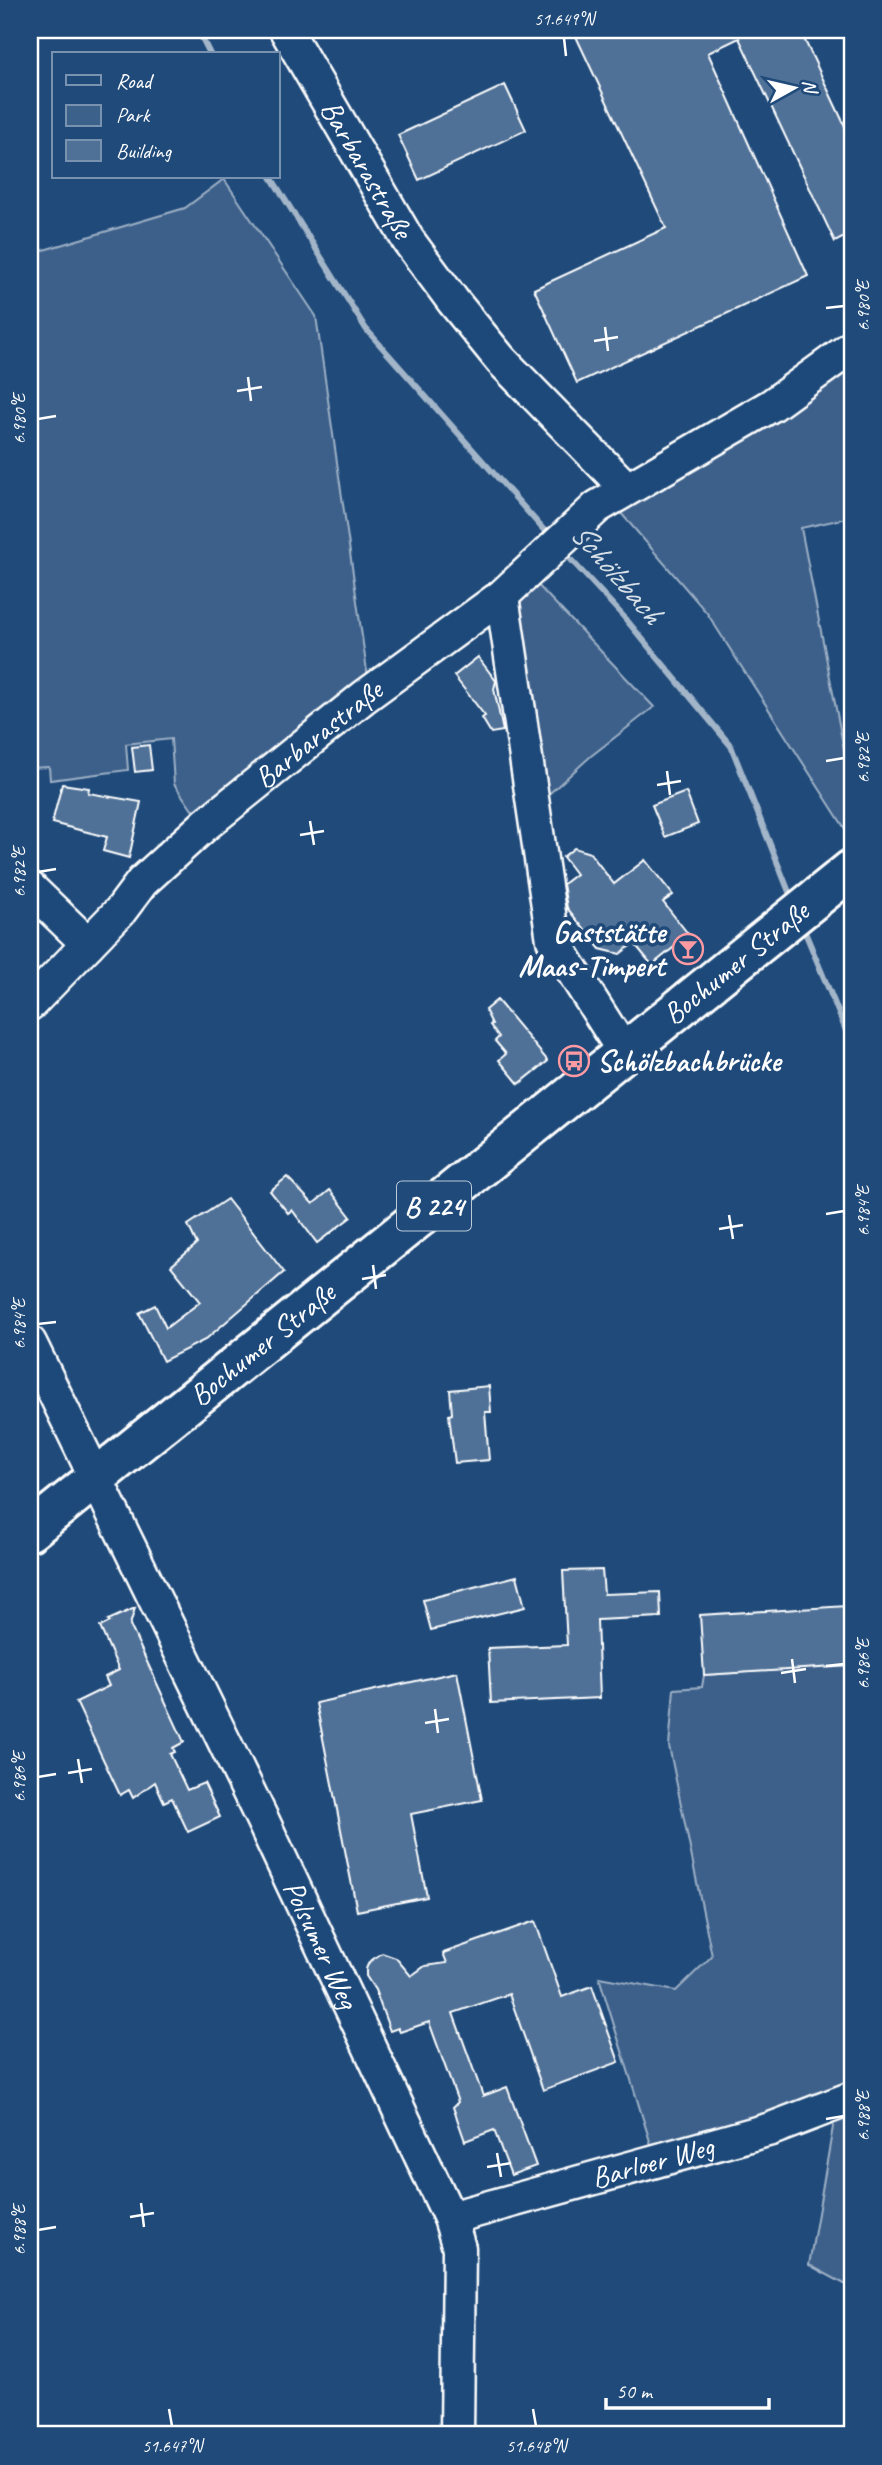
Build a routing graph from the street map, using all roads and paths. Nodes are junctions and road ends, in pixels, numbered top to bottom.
1 (286, 30) edge
2 (852, 347) edge
3 (626, 488) junction
4 (502, 596) junction
5 (848, 872) edge
6 (30, 888) edge
7 (88, 944) junction
8 (30, 1004) edge
9 (624, 1052) junction
10 (30, 1343) edge
11 (95, 1476) junction
12 (30, 1531) edge
13 (852, 2098) edge
14 (450, 2218) junction
15 (457, 2435) edge

1 - 3 street, Barbarastraße
2 - 3 street, Barbarastraße
3 - 4 street, Barbarastraße
4 - 7 street, Barbarastraße
4 - 9 street
5 - 9 main road, Bochumer Straße / B 224
6 - 7 street
7 - 8 street, Barbarastraße
9 - 11 main road, Bochumer Straße / B 224
10 - 11 street
11 - 12 main road, Bochumer Straße / B 224
11 - 14 street, Polsumer Weg
13 - 14 street, Barloer Weg
14 - 15 street, Polsumer Weg

